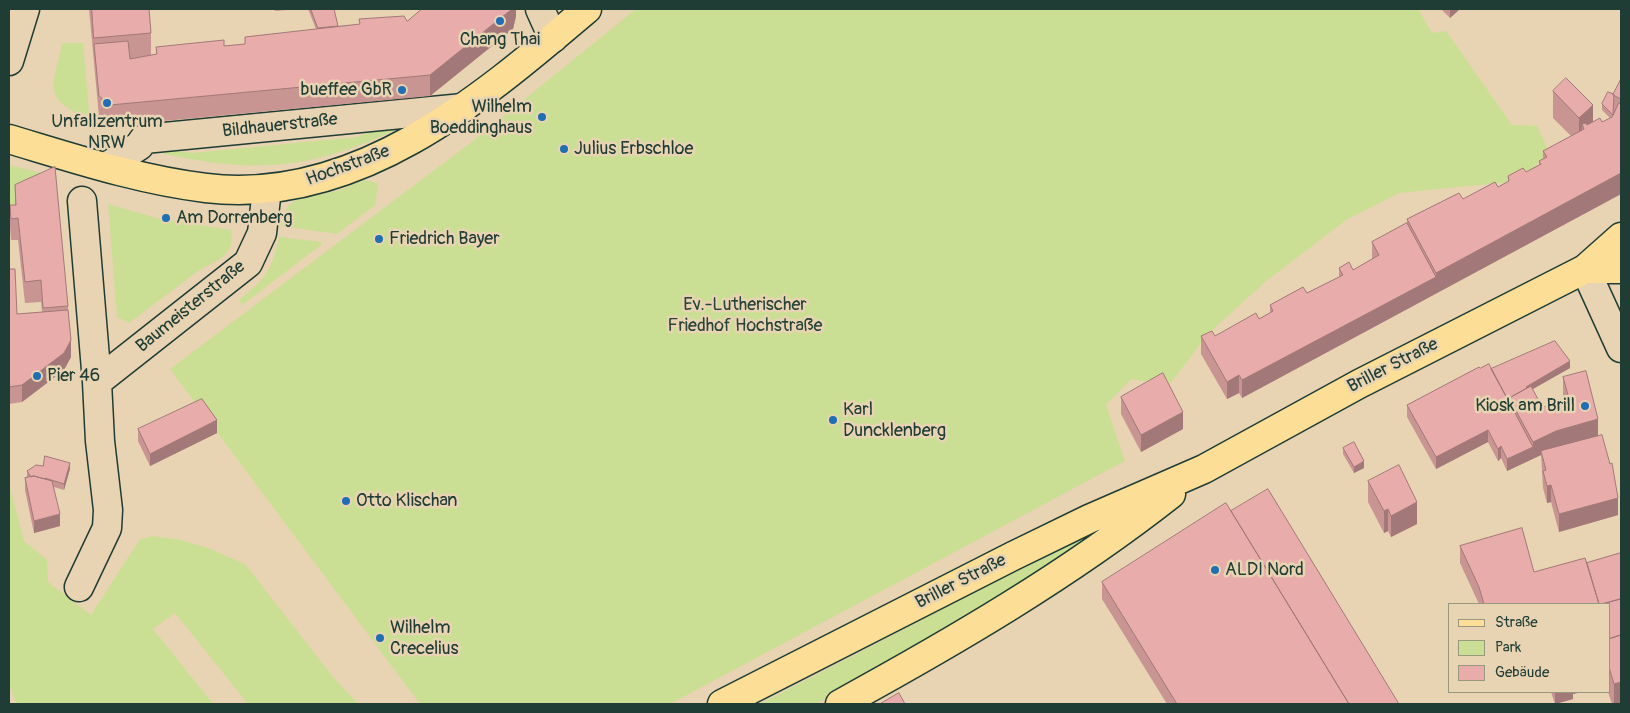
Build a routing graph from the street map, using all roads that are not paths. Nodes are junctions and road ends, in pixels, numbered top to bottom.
1 (25, 9) edge
2 (540, 9) edge
3 (587, 9) edge
4 (553, 38) junction
5 (9, 61) edge
6 (463, 108) junction
7 (9, 139) edge
8 (106, 167) junction
9 (267, 189) junction
10 (82, 201) dead end
11 (1621, 237) edge
12 (1621, 258) edge
13 (1585, 269) junction
14 (1621, 269) edge
15 (1621, 348) edge
16 (97, 382) junction
17 (1204, 469) junction
18 (79, 587) dead end
19 (722, 704) edge
20 (840, 704) edge

1 - 5 street
2 - 4 street
3 - 4 main road, Hochstraße
4 - 6 main road, Hochstraße
6 - 8 street, Bildhauerstraße
6 - 9 main road, Hochstraße
7 - 8 main road, Hochstraße
8 - 9 main road, Hochstraße
9 - 16 street, Baumeisterstraße
10 - 16 street
11 - 13 main road, Briller Straße
12 - 13 main road
13 - 14 main road, Briller Straße
13 - 15 street
13 - 17 main road, Briller Straße
16 - 18 street
17 - 19 main road, Briller Straße
17 - 20 main road, Briller Straße

